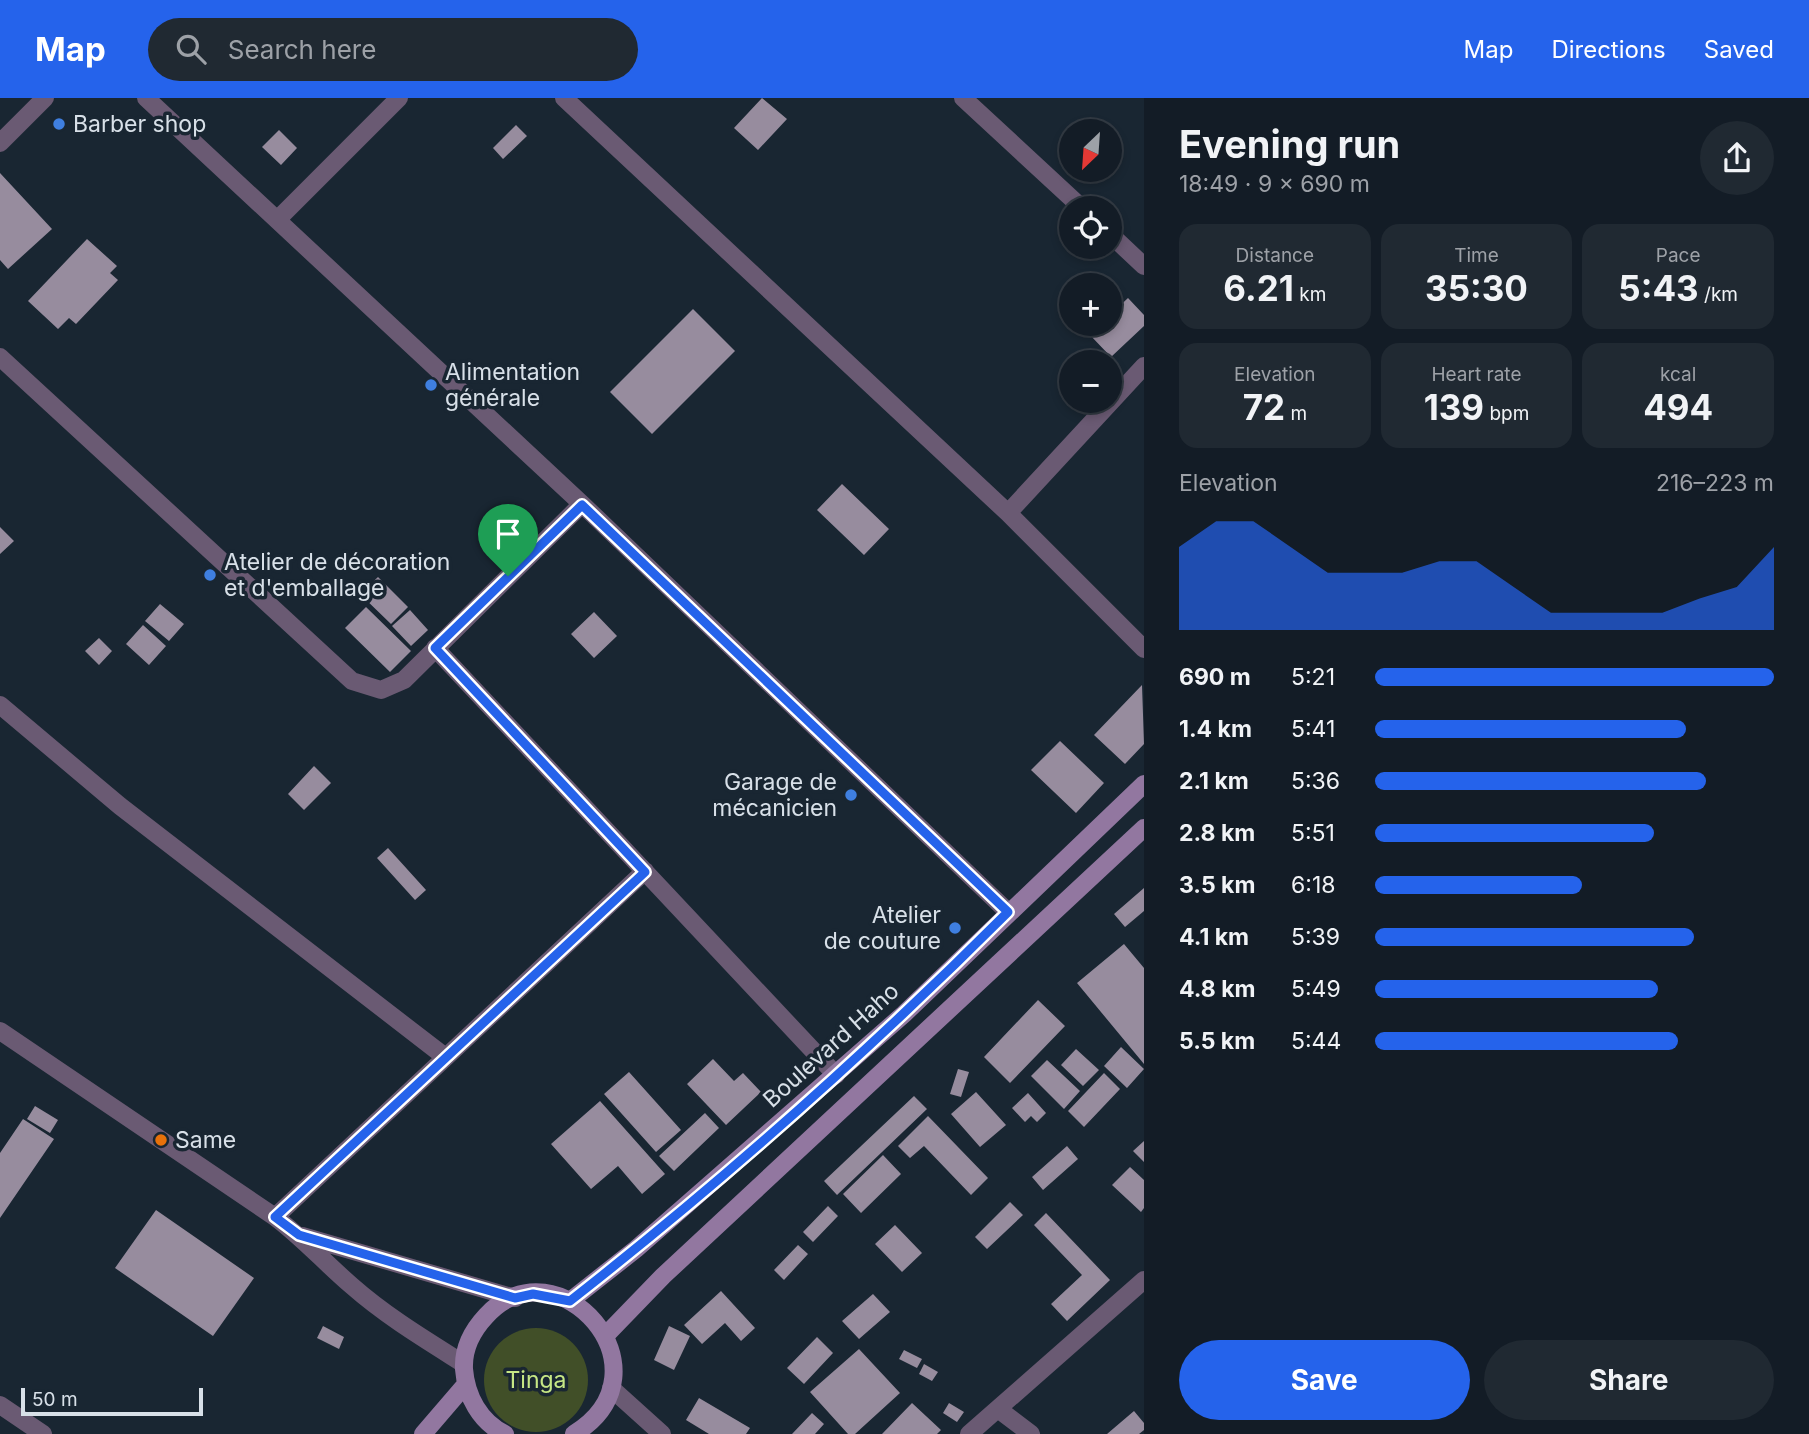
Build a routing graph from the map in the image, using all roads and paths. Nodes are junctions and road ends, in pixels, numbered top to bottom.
1 (45, 98) edge
2 (146, 98) edge
3 (400, 98) edge
4 (564, 98) edge
5 (964, 98) edge
6 (0, 143) edge
7 (1069, 196) edge
8 (277, 220) junction
9 (1122, 245) edge
10 (1144, 266) edge
11 (0, 357) edge
12 (1144, 366) edge
13 (582, 505) junction
14 (1008, 513) junction
15 (435, 648) junction
16 (1144, 649) edge
17 (0, 705) edge
18 (1144, 785) edge
19 (1144, 828) edge
20 (645, 872) junction
21 (1008, 912) junction
22 (0, 1031) edge
23 (444, 1056) junction
24 (836, 1074) junction
25 (275, 1217) junction
26 (299, 1235) junction
27 (1144, 1280) edge
28 (515, 1298) junction
29 (570, 1301) junction
30 (605, 1336) junction
31 (464, 1364) junction
32 (466, 1384) junction
33 (611, 1388) junction
34 (0, 1405) edge
35 (998, 1409) junction
36 (36, 1432) edge
37 (423, 1434) edge
38 (505, 1434) edge
39 (574, 1434) edge
40 (662, 1434) edge
41 (969, 1434) edge
42 (1031, 1434) edge

1 - 6 street
2 - 8 street
3 - 8 street
4 - 14 street
5 - 7 street
8 - 13 street
9 - 10 street
11 - 15 street
12 - 14 street
13 - 15 street
13 - 21 street
14 - 16 street
15 - 20 street
17 - 23 street
18 - 21 main road, Boulevard Haho
19 - 30 main road
20 - 23 street
20 - 24 street
21 - 24 main road, Boulevard Haho
22 - 25 street
23 - 25 street
24 - 29 main road, Boulevard Haho
25 - 26 street
26 - 28 street
26 - 31 street
27 - 35 street
28 - 29 main road
28 - 31 main road
29 - 30 main road
30 - 33 main road
31 - 32 main road
32 - 37 main road
32 - 38 main road
33 - 39 main road
33 - 40 street
34 - 36 street
35 - 41 street
35 - 42 street

